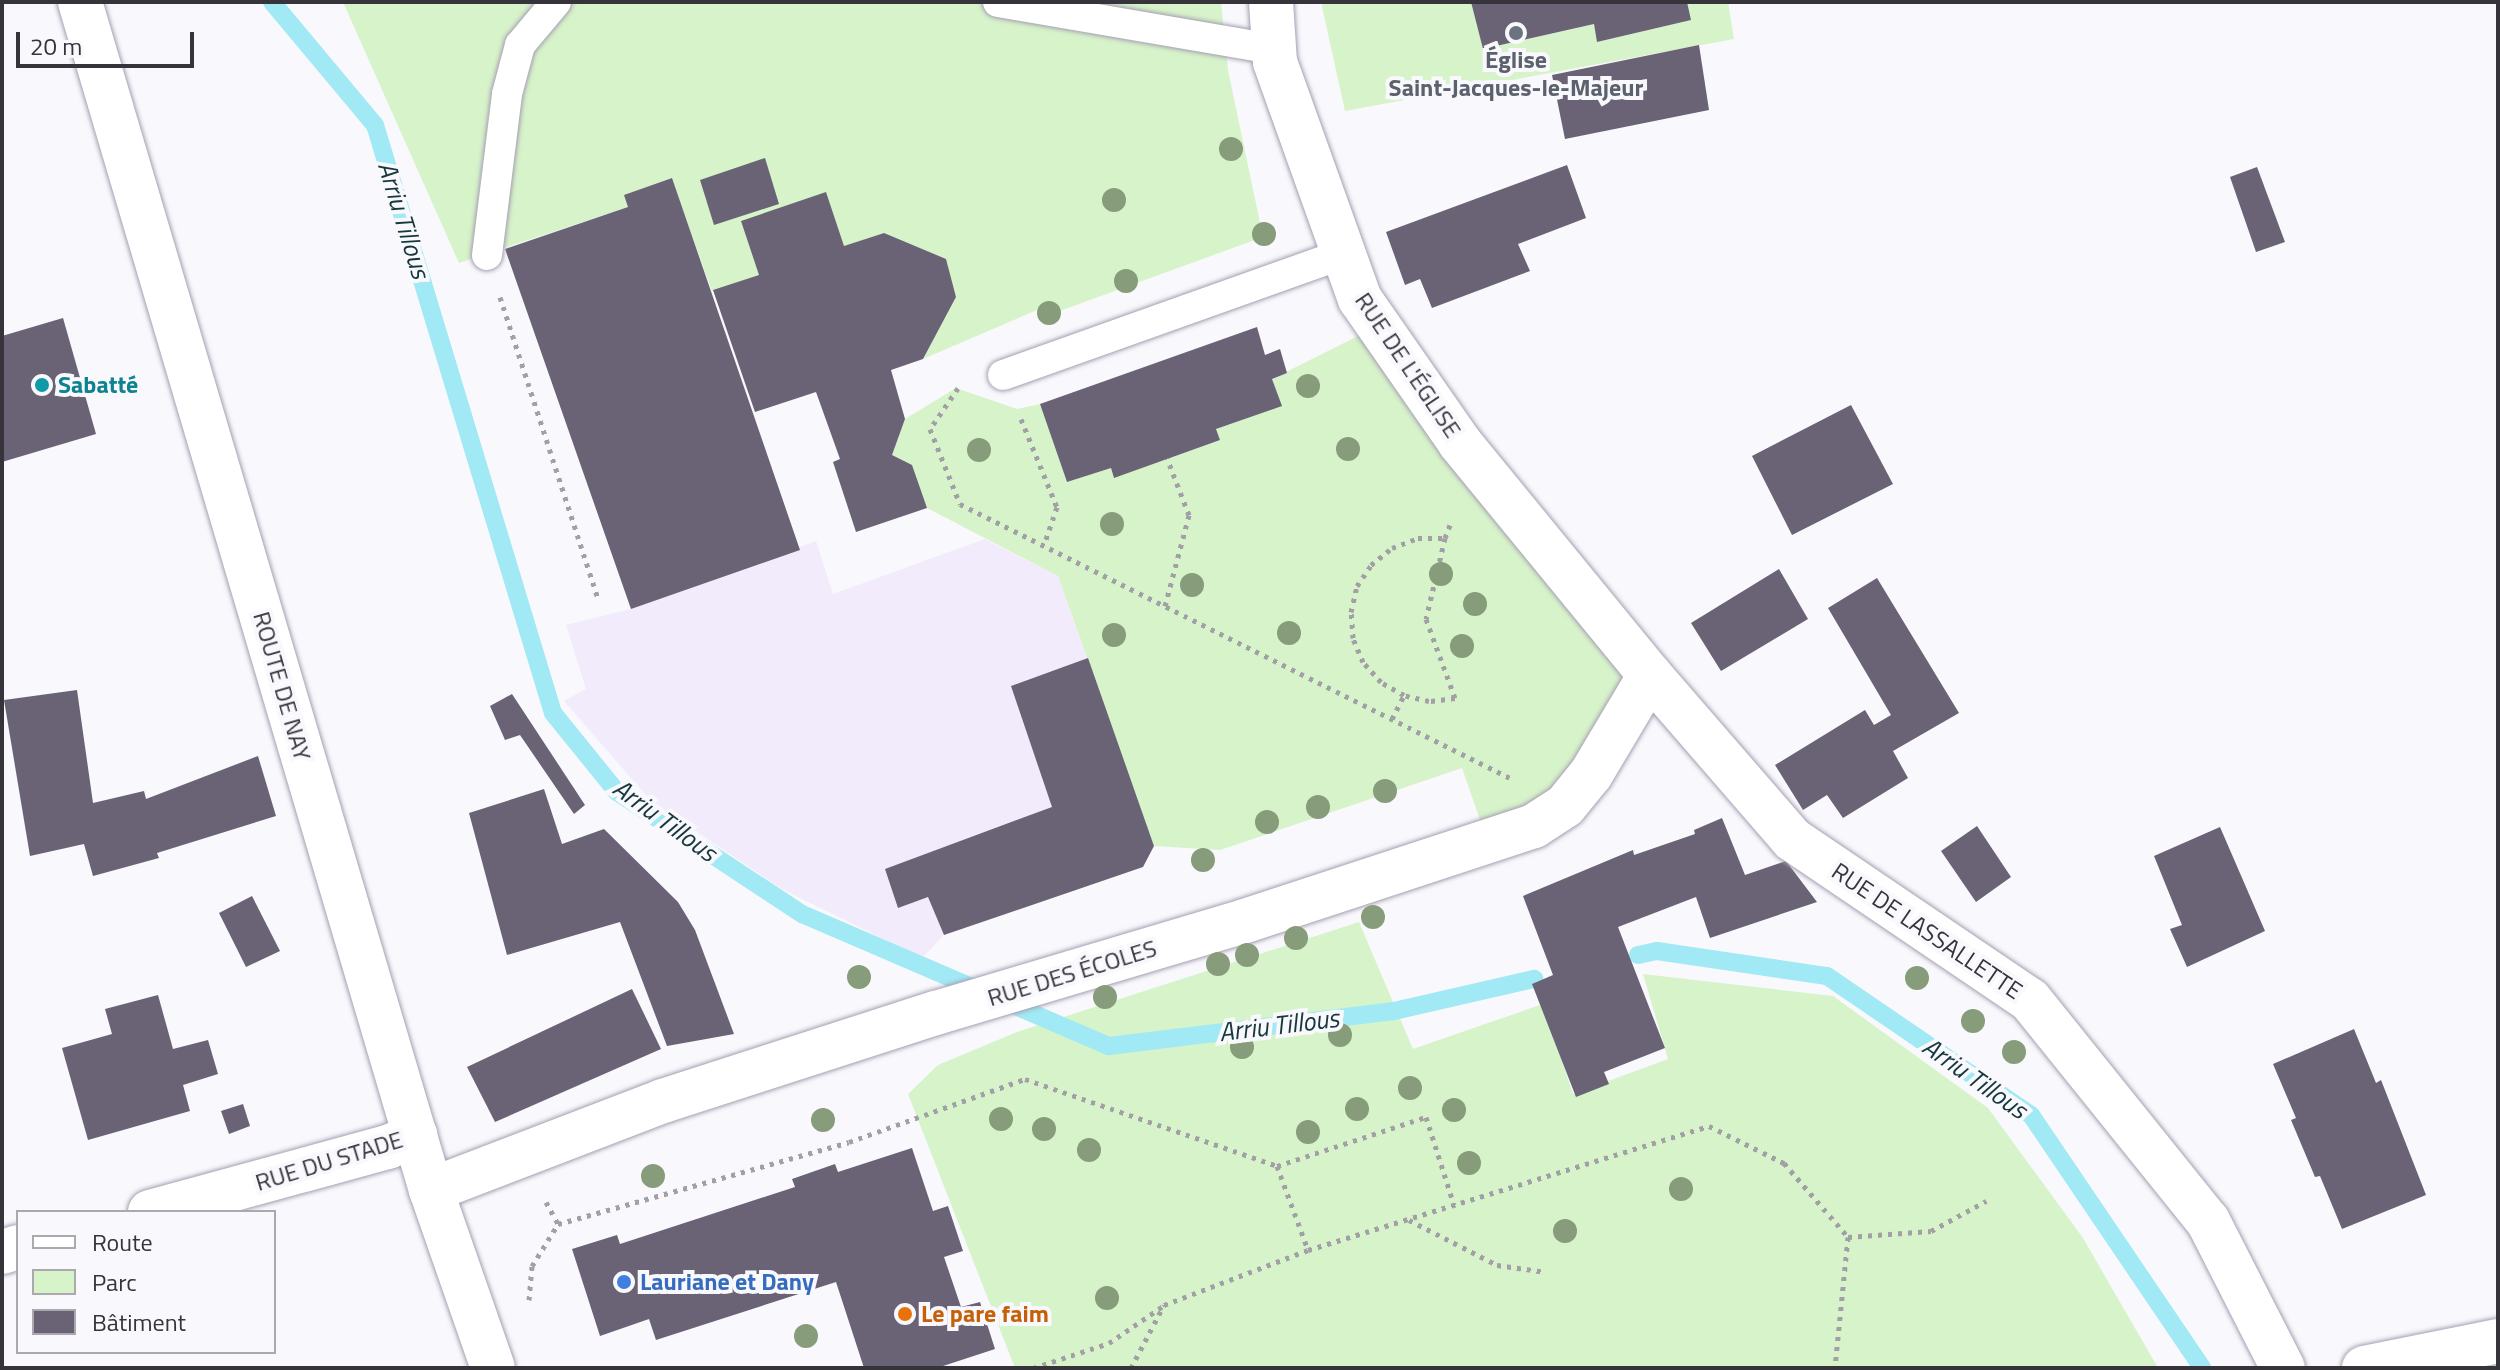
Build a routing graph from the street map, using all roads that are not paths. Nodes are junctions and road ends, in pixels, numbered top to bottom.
1 (80, 2) edge
2 (556, 2) edge
3 (998, 2) edge
4 (1271, 2) edge
5 (1274, 49) junction
6 (1343, 254) junction
7 (487, 255) road end
8 (1003, 375) road end
9 (1650, 675) junction
10 (415, 1135) junction
11 (431, 1190) junction
12 (157, 1210) edge
13 (2498, 1341) edge
14 (493, 1368) edge
15 (2283, 1368) edge
16 (2364, 1368) edge

1 - 10 street, ROUTE DE NAY
2 - 7 lane
3 - 5 lane
4 - 5 street, RUE DE L'ÉGLISE
5 - 6 street, RUE DE L'ÉGLISE
6 - 8 lane
6 - 9 street, RUE DE L'ÉGLISE
9 - 11 street, RUE DES ÉCOLES
9 - 15 street, RUE DE LASSALLETTE
10 - 11 street, ROUTE DE NAY
10 - 12 street, RUE DU STADE
11 - 14 street, ROUTE DE NAY
13 - 16 street

